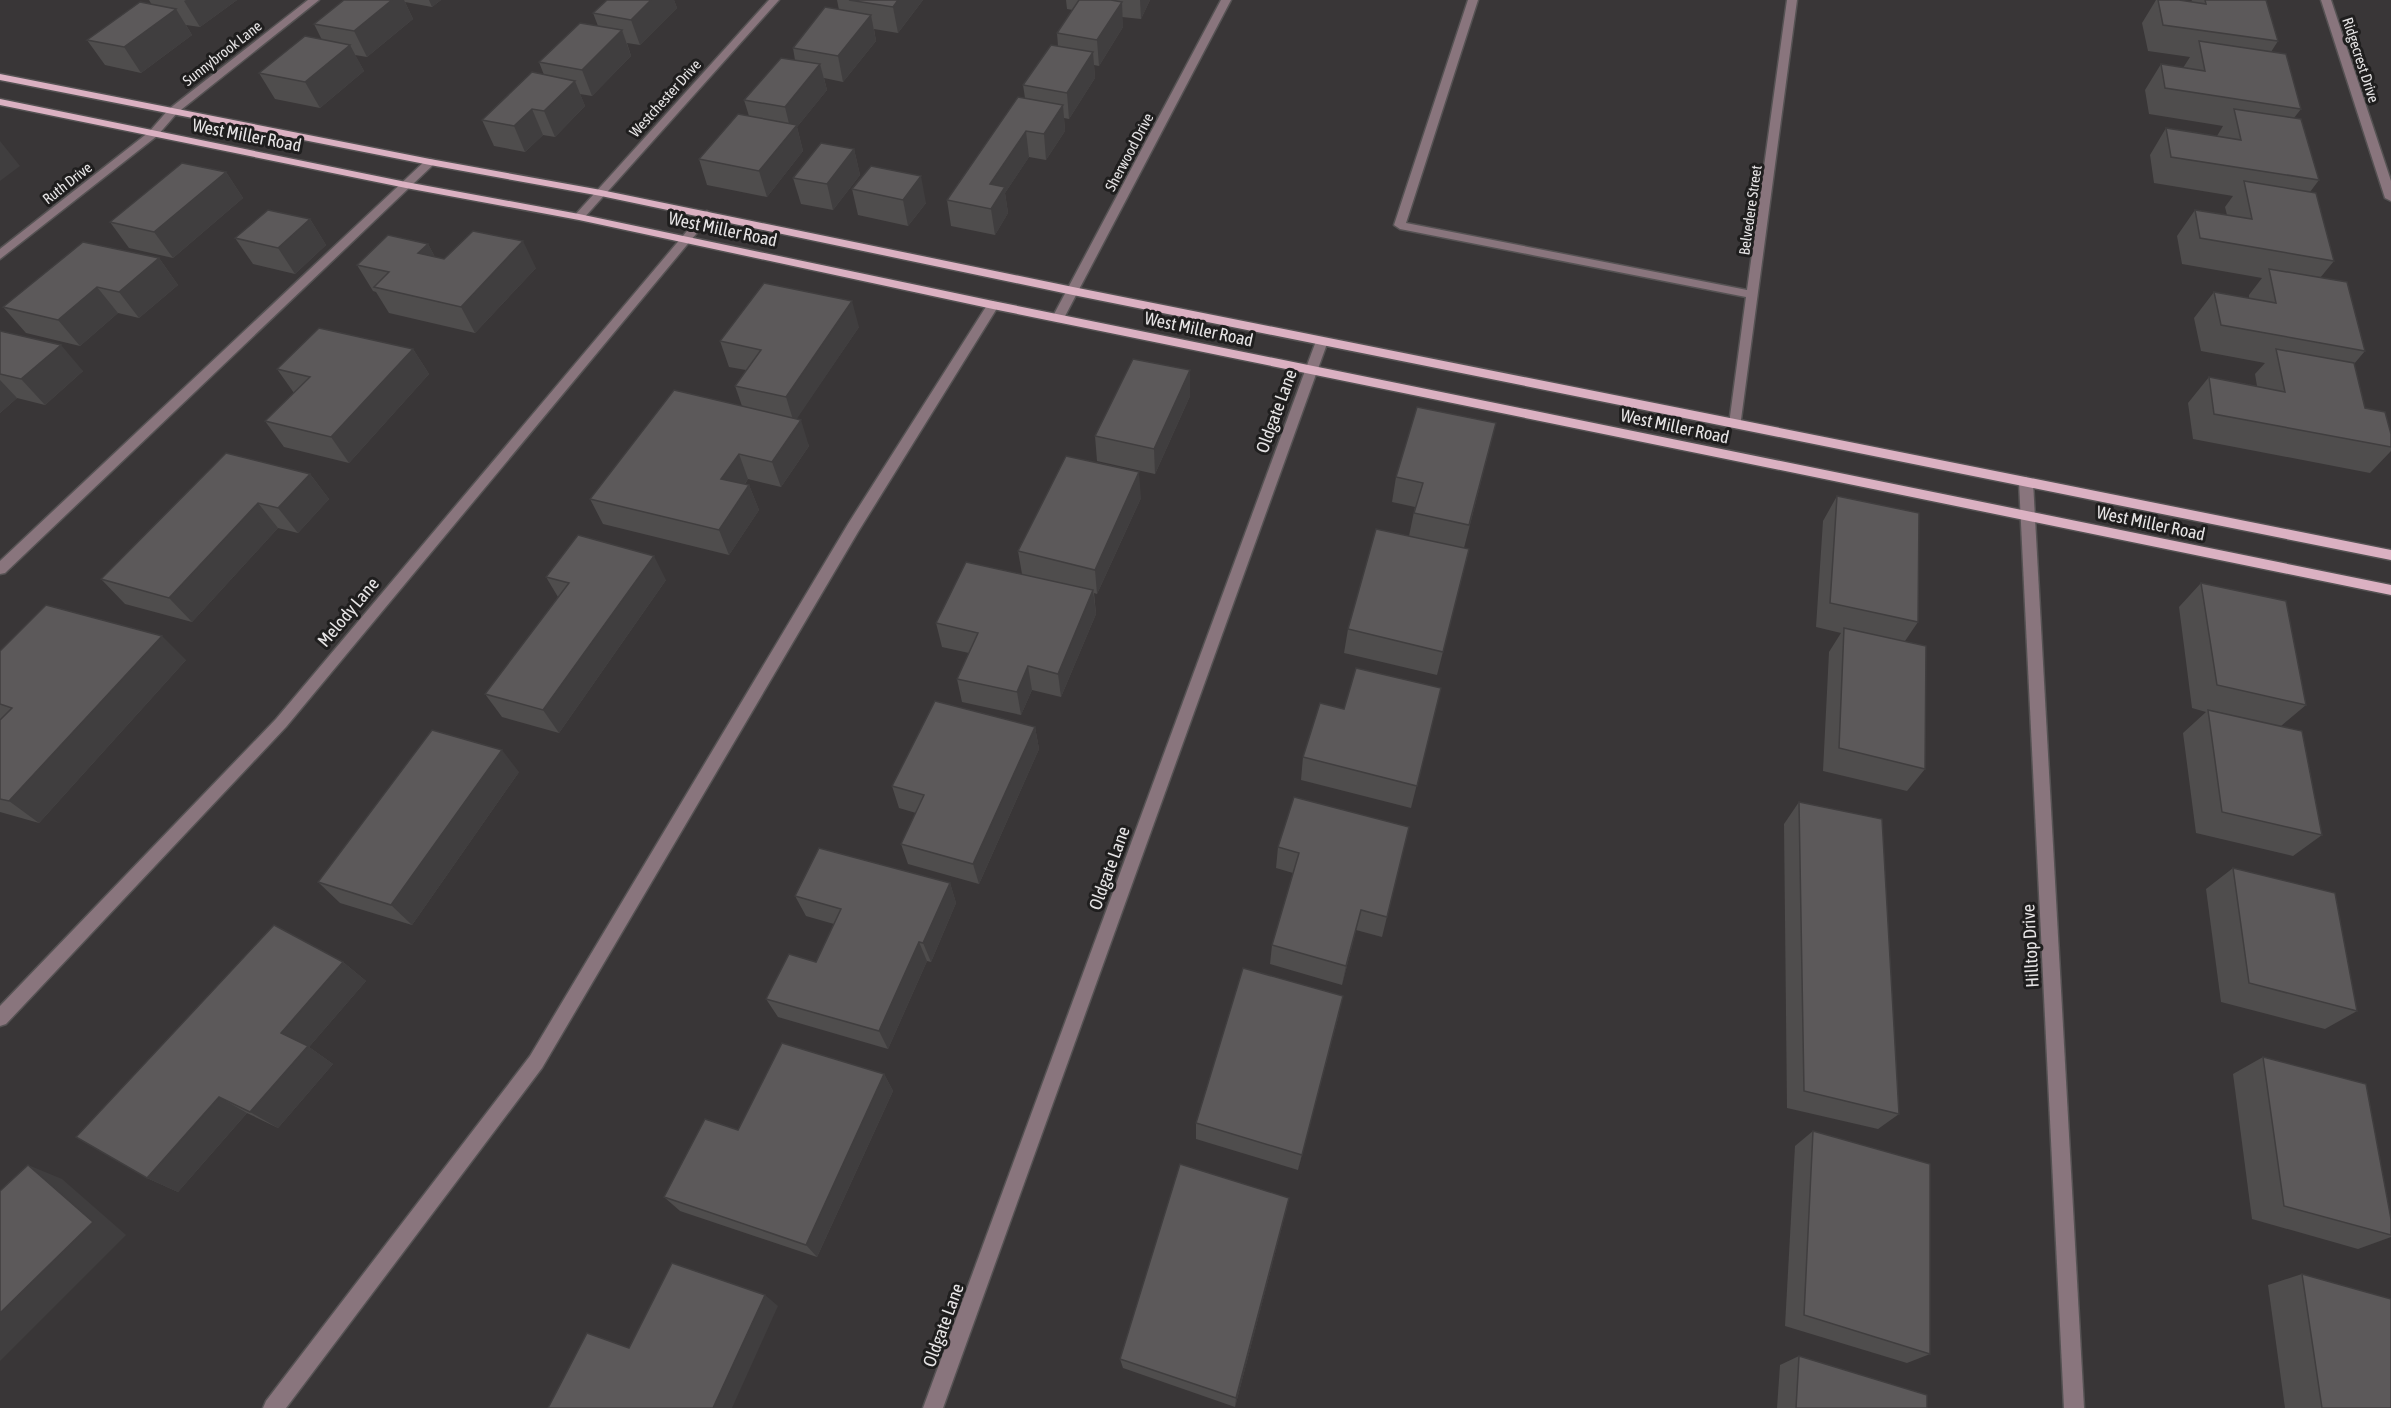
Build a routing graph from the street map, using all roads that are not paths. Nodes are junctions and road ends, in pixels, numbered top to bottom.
1 (314, 0) edge
2 (774, 0) edge
3 (1226, 0) edge
4 (1473, 0) edge
5 (1792, 0) edge
6 (2326, 0) edge
7 (0, 76) edge
8 (0, 102) edge
9 (173, 111) junction
10 (153, 134) junction
11 (430, 162) junction
12 (406, 185) junction
13 (601, 193) junction
14 (2391, 198) edge
15 (707, 214) junction
16 (579, 217) junction
17 (686, 240) junction
18 (0, 255) edge
19 (1073, 291) junction
20 (1753, 295) junction
21 (993, 305) junction
22 (1058, 318) junction
23 (1322, 341) junction
24 (1312, 370) junction
25 (1735, 424) junction
26 (2026, 482) junction
27 (2028, 516) junction
28 (2391, 555) edge
29 (0, 569) edge
30 (2391, 590) edge
31 (0, 1018) edge
32 (273, 1408) edge
33 (933, 1408) edge
34 (2074, 1408) edge

1 - 9 street, Sunnybrook Lane
2 - 13 street, Westchester Drive
3 - 19 street, Sherwood Drive
4 - 20 street
5 - 20 street, Belvedere Street
6 - 14 street, Ridgecrest Drive
7 - 9 main road, West Miller Road
8 - 10 main road, West Miller Road
9 - 10 street, Sunnybrook Lane
9 - 11 main road, West Miller Road
10 - 12 main road, West Miller Road
10 - 18 street, Ruth Drive
11 - 12 street
11 - 13 main road, West Miller Road
12 - 16 main road, West Miller Road
12 - 29 street
13 - 15 main road, West Miller Road
13 - 16 street, Westchester Drive
15 - 17 street, Melody Lane
15 - 19 main road, West Miller Road
16 - 17 main road, West Miller Road
17 - 21 main road, West Miller Road
17 - 31 street, Melody Lane
19 - 22 street, Sherwood Drive
19 - 23 main road, West Miller Road
20 - 25 street, Belvedere Street
21 - 22 main road, West Miller Road
21 - 32 street
22 - 24 main road, West Miller Road
23 - 24 street, Oldgate Lane
23 - 25 main road, West Miller Road
24 - 27 main road, West Miller Road
24 - 33 street, Oldgate Lane
25 - 26 main road, West Miller Road
26 - 27 street, Hilltop Drive
26 - 28 main road, West Miller Road
27 - 30 main road, West Miller Road
27 - 34 street, Hilltop Drive

